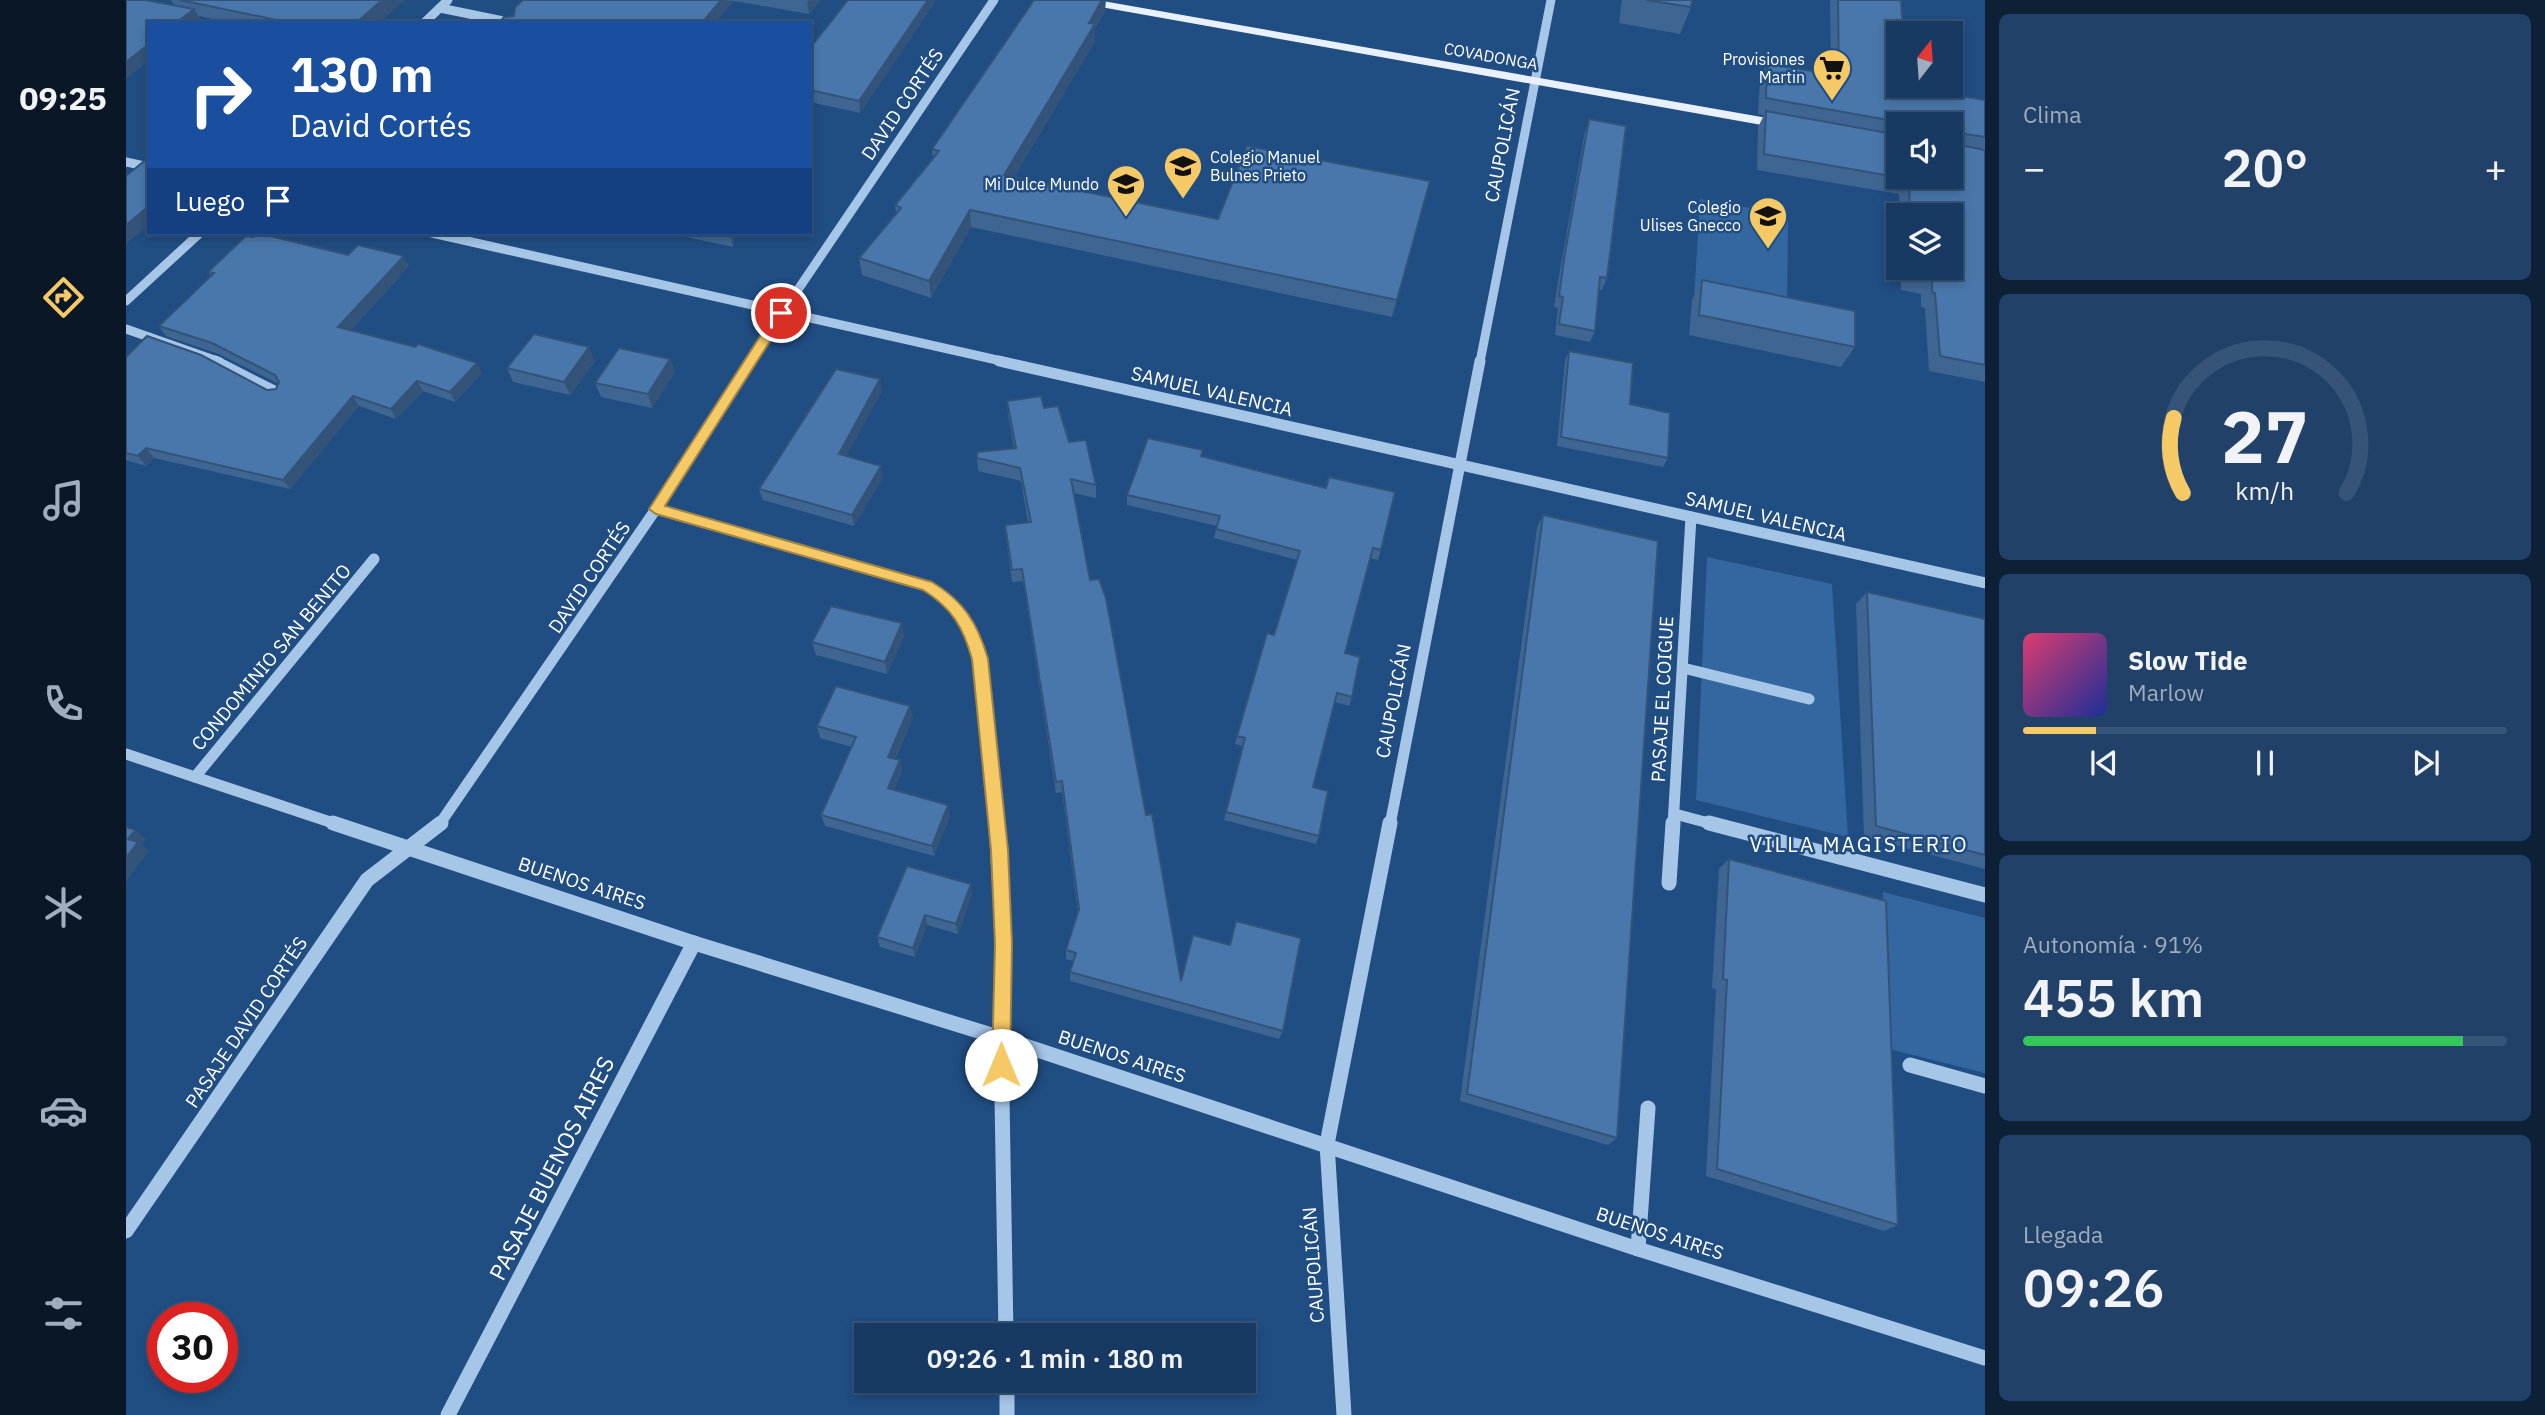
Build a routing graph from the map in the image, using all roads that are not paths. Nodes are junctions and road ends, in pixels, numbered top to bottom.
1 (448, 0) edge
2 (994, 0) edge
3 (1078, 0) edge
4 (1551, 0) edge
5 (440, 8) junction
6 (426, 21) edge
7 (503, 21) edge
8 (1536, 82) junction
9 (1791, 126) edge
10 (126, 162) edge
11 (147, 167) edge
12 (198, 235) edge
13 (441, 235) edge
14 (126, 301) edge
15 (781, 313) junction
16 (126, 329) edge
17 (278, 393) edge
18 (1462, 465) junction
19 (656, 509) junction
20 (1691, 517) junction
21 (374, 559) dead end
22 (1985, 583) edge
23 (1683, 668) junction
24 (1809, 699) dead end
25 (128, 759) edge
26 (195, 777) junction
27 (1675, 814) junction
28 (411, 849) junction
29 (1669, 883) dead end
30 (1985, 895) edge
31 (694, 943) junction
32 (1001, 1038) junction
33 (1910, 1065) dead end
34 (1985, 1086) edge
35 (1648, 1108) dead end
36 (1327, 1144) junction
37 (126, 1231) edge
38 (1639, 1249) junction
39 (1006, 1323) edge
40 (1985, 1358) edge
41 (1007, 1393) edge
42 (448, 1415) edge
43 (1007, 1415) edge
44 (1344, 1415) edge

1 - 5 street
2 - 15 street, DAVID CORTÉS
3 - 8 main road, COVADONGA
4 - 8 street, CAUPOLICÁN
5 - 6 street
5 - 7 street
8 - 9 main road, COVADONGA
8 - 18 street, CAUPOLICÁN
10 - 11 street
12 - 14 street
13 - 15 street, SAMUEL VALENCIA
15 - 18 street, SAMUEL VALENCIA
15 - 19 street, DAVID CORTÉS
16 - 17 street
18 - 20 street, SAMUEL VALENCIA
18 - 36 street, CAUPOLICÁN
19 - 28 street, DAVID CORTÉS
19 - 32 street
20 - 22 street, SAMUEL VALENCIA
20 - 23 street, PASAJE EL COIGUE
21 - 26 street, CONDOMINIO SAN BENITO
23 - 24 street
23 - 27 street, PASAJE EL COIGUE
25 - 26 street, BUENOS AIRES
26 - 28 street, BUENOS AIRES
27 - 29 street, PASAJE EL COIGUE
27 - 30 street
28 - 31 street, BUENOS AIRES
28 - 37 street, PASAJE DAVID CORTÉS
31 - 32 street, BUENOS AIRES
31 - 42 street, PASAJE BUENOS AIRES
32 - 36 street, BUENOS AIRES
32 - 39 street
33 - 34 street
35 - 38 street
36 - 38 street, BUENOS AIRES
36 - 44 street, CAUPOLICÁN
38 - 40 street, BUENOS AIRES
41 - 43 street

